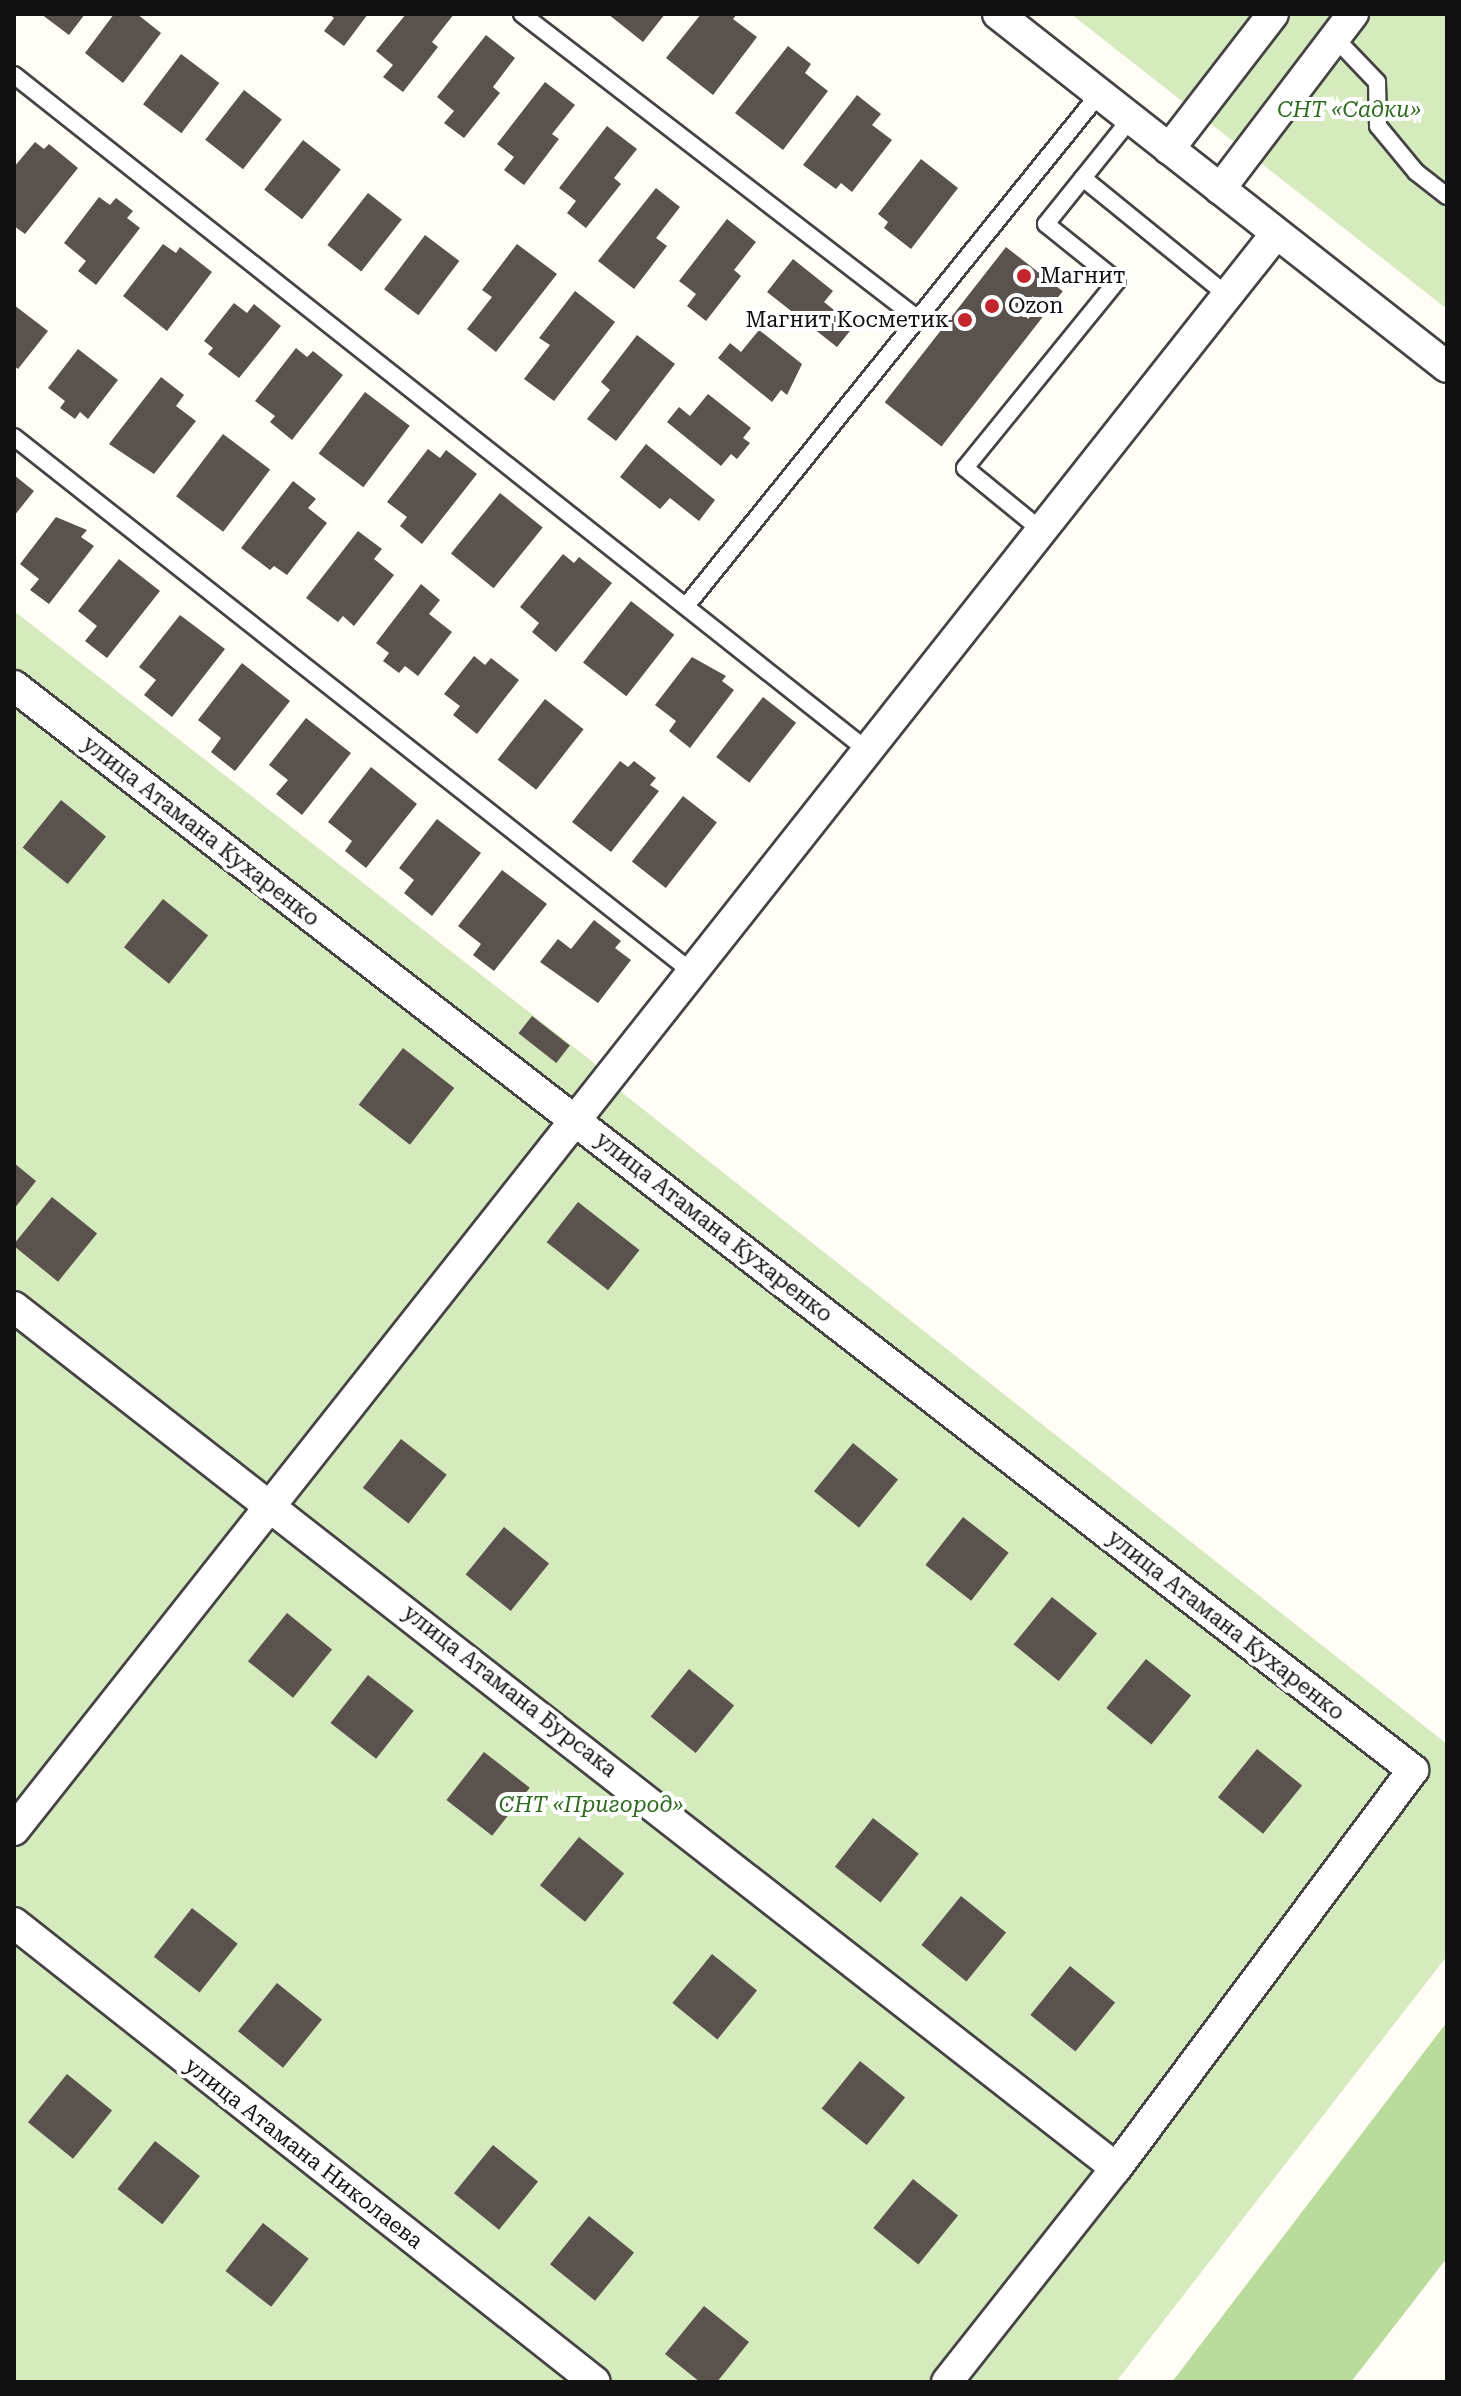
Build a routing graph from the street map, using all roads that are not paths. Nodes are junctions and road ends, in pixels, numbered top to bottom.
1 (522, 14) edge
2 (998, 14) edge
3 (1273, 14) edge
4 (1353, 14) edge
5 (1335, 38) junction
6 (14, 75) edge
7 (1099, 94) junction
8 (1131, 118) junction
9 (1169, 149) junction
10 (1083, 178) junction
11 (1220, 189) junction
12 (1447, 196) edge
13 (1276, 234) junction
14 (1227, 295) junction
15 (917, 318) junction
16 (1447, 367) edge
17 (14, 437) edge
18 (1041, 530) junction
19 (686, 606) junction
20 (14, 686) edge
21 (867, 750) junction
22 (692, 972) junction
23 (575, 1120) junction
24 (14, 1307) edge
25 (269, 1502) junction
26 (14, 1830) edge
27 (14, 1923) edge
28 (1116, 2168) junction
29 (595, 2382) edge
30 (947, 2382) edge

1 - 15 lane
2 - 7 street
3 - 9 street
4 - 5 street
5 - 11 street
5 - 12 lane
6 - 19 lane
7 - 8 street
7 - 15 lane
8 - 9 street
8 - 10 lane
9 - 11 street
10 - 14 lane
10 - 18 lane
11 - 13 street
13 - 14 street
13 - 16 street
14 - 18 street
15 - 19 lane
17 - 22 lane
18 - 21 street
19 - 21 lane
20 - 23 street, улица Атамана Кухаренко
21 - 22 street
22 - 23 street
23 - 25 street
23 - 28 street, улица Атамана Кухаренко
24 - 25 street, улица Атамана Бурсака
25 - 26 street
25 - 28 street, улица Атамана Бурсака
27 - 29 street, улица Атамана Николаева
28 - 30 street

